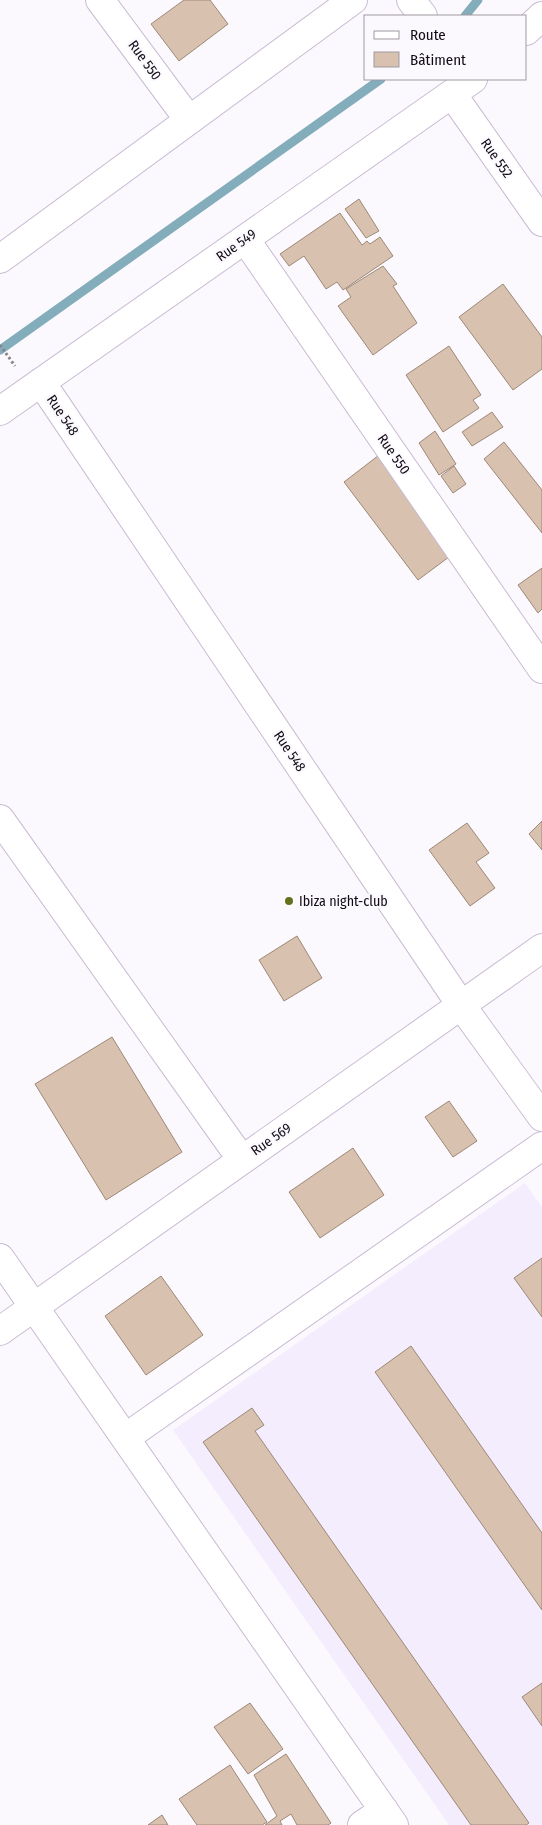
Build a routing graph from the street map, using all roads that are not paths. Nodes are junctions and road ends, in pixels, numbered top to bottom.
1 (100, 0) edge
2 (353, 0) edge
3 (411, 0) edge
4 (422, 15) edge
5 (542, 16) edge
6 (527, 30) edge
7 (466, 83) edge
8 (189, 120) junction
9 (542, 222) edge
10 (245, 239) junction
11 (0, 259) edge
12 (41, 382) junction
13 (0, 411) edge
14 (542, 669) edge
15 (0, 819) edge
16 (542, 948) edge
17 (461, 1004) junction
18 (542, 1117) edge
19 (542, 1146) edge
20 (242, 1160) junction
21 (0, 1258) edge
22 (34, 1307) junction
23 (0, 1331) edge
24 (125, 1438) junction
25 (389, 1817) edge
26 (362, 1825) edge

1 - 8 street, Rue 550
2 - 8 street
3 - 4 street
5 - 6 street
7 - 9 street, Rue 552
7 - 10 street, Rue 549
8 - 11 street
10 - 12 street, Rue 549
10 - 14 street, Rue 550
12 - 13 street, Rue 549
12 - 17 street, Rue 548
15 - 20 street
16 - 17 street, Rue 569
17 - 18 street, Rue 548
17 - 20 street, Rue 569
19 - 24 street
20 - 22 street, Rue 569
21 - 22 street
22 - 23 street, Rue 569
22 - 24 street
24 - 25 street
25 - 26 street

